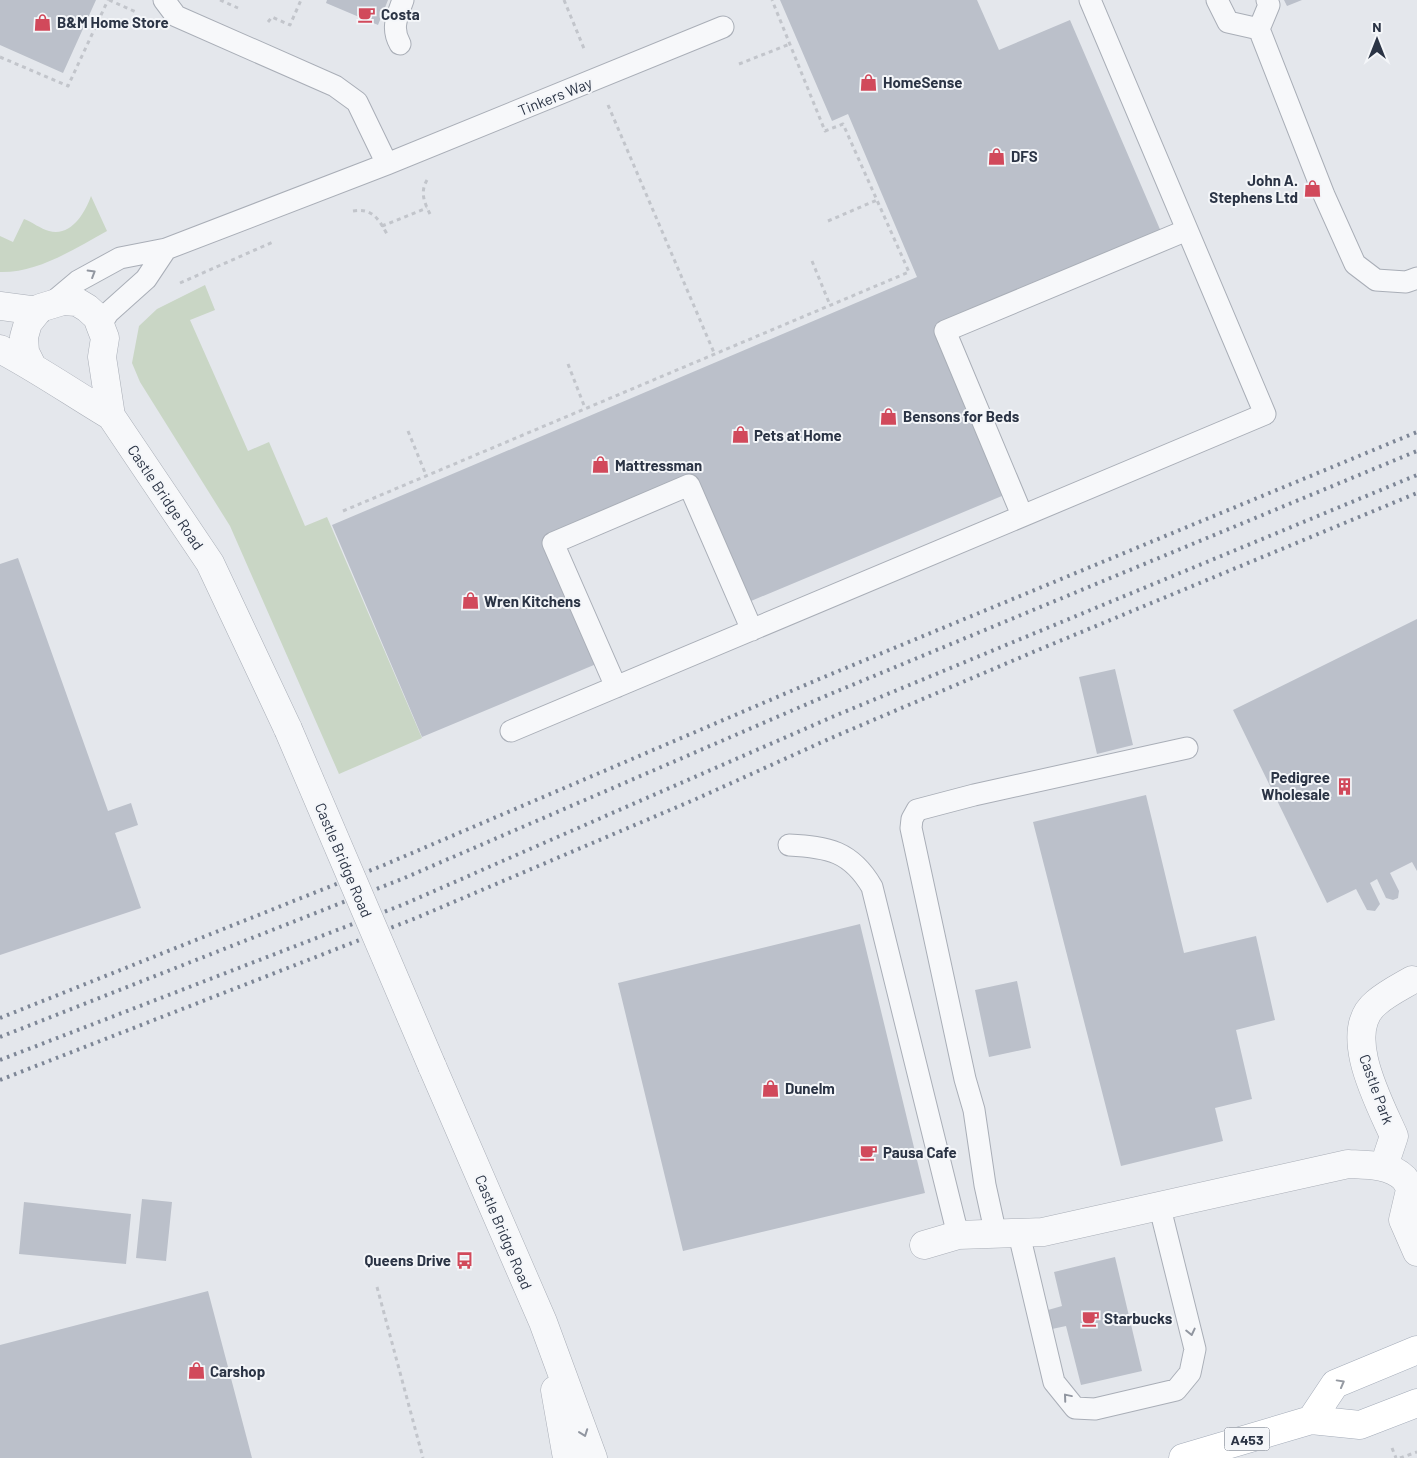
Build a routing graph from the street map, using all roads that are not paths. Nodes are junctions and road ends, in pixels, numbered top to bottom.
1 (164, 0) edge
2 (403, 0) edge
3 (1090, 0) edge
4 (1217, 0) edge
5 (1267, 0) edge
6 (723, 27) dead end
7 (1259, 29) junction
8 (400, 44) dead end
9 (387, 164) junction
10 (1187, 230) junction
11 (166, 248) junction
12 (1417, 278) edge
13 (0, 306) edge
14 (45, 307) junction
15 (101, 324) junction
16 (0, 350) edge
17 (102, 357) junction
18 (41, 372) junction
19 (111, 416) junction
20 (1022, 515) junction
21 (752, 630) junction
22 (616, 687) junction
23 (511, 731) dead end
24 (1187, 748) dead end
25 (789, 845) dead end
26 (1415, 979) edge
27 (1384, 1166) junction
28 (1413, 1194) edge
29 (1160, 1208) junction
30 (1008, 1234) junction
31 (958, 1235) junction
32 (924, 1245) dead end
33 (1417, 1252) edge
34 (543, 1322) junction
35 (1417, 1350) edge
36 (1417, 1403) edge
37 (1311, 1420) junction
38 (566, 1458) edge
39 (594, 1458) edge
40 (1183, 1458) edge

1 - 9 lane
2 - 8 lane
3 - 10 lane
4 - 7 lane
5 - 7 lane
6 - 9 lane, Tinkers Way
7 - 12 lane
9 - 11 lane, Tinkers Way
10 - 20 lane
10 - 20 lane
14 -> 11 lane, Tinkers Way
11 - 15 lane
13 - 14 street
14 - 15 street
14 - 18 street
15 - 17 street, Castle Bridge Road
16 - 18 street, Castle Bridge Road
17 - 18 street, Castle Bridge Road
17 - 19 street, Castle Bridge Road
18 - 19 street, Castle Bridge Road
19 - 34 street, Castle Bridge Road, bridge
20 - 21 lane
21 - 22 lane
21 - 22 lane
22 - 23 lane
24 - 30 lane
25 - 31 lane
26 - 27 street, Castle Park
27 - 28 street
27 - 29 street
28 - 33 street
29 - 30 street
29 -> 30 lane
30 - 31 street
31 - 32 street
34 - 38 street, Castle Bridge Road
34 -> 39 street, Castle Bridge Road
37 -> 35 main road
36 - 37 main road, A453
37 - 40 main road, A453

